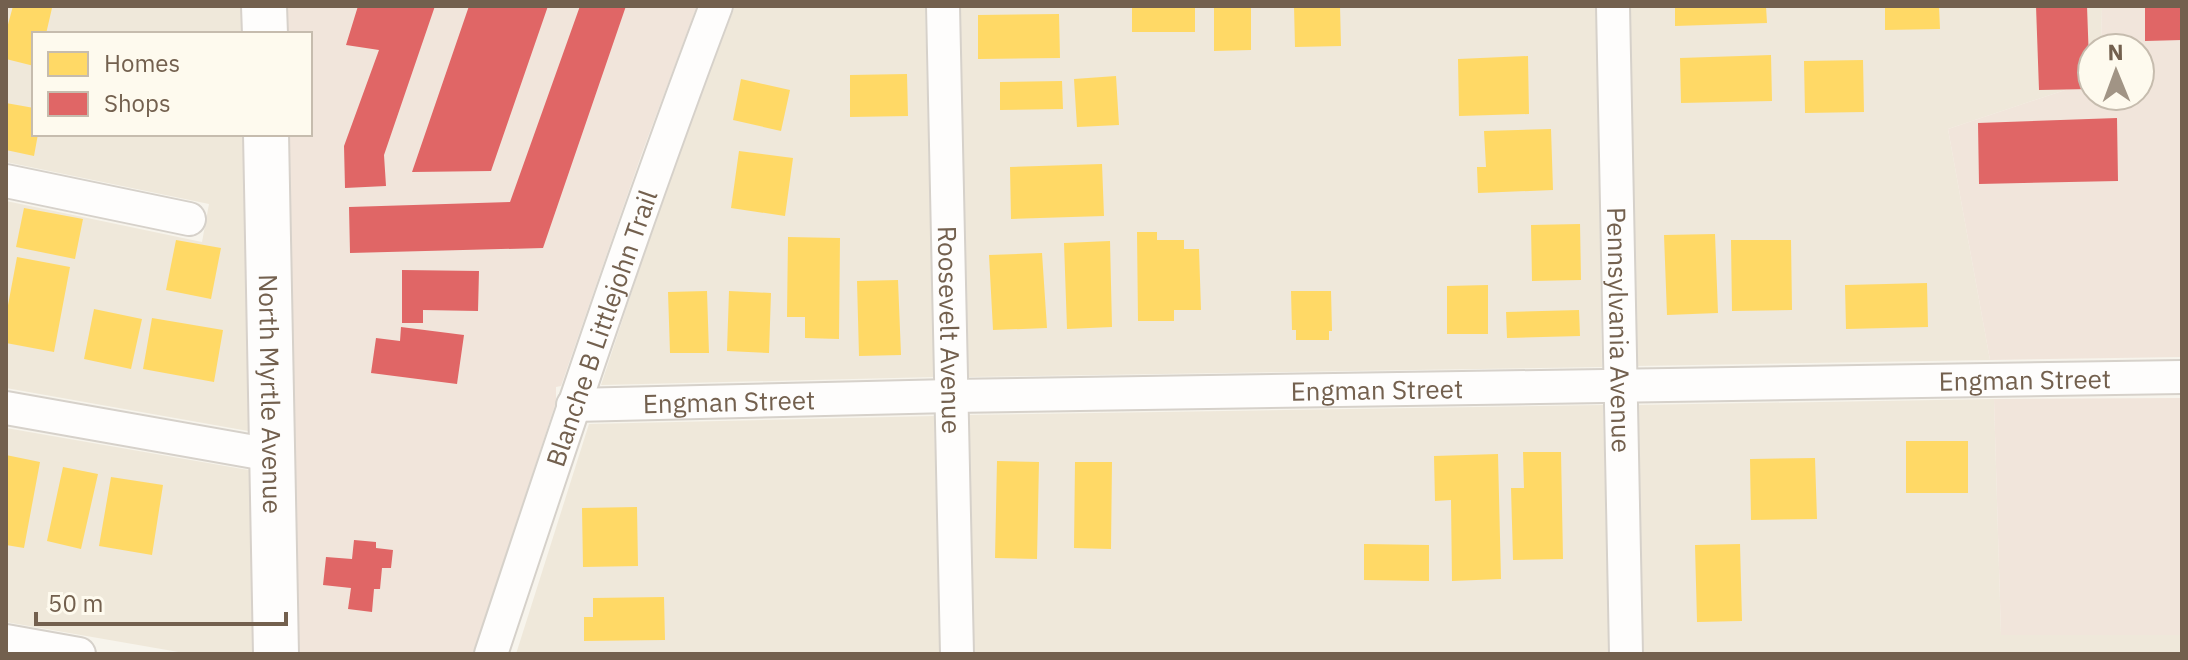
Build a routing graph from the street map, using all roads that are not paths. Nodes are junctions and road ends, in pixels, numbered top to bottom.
1 (264, 6) edge
2 (716, 6) edge
3 (943, 6) edge
4 (1613, 6) edge
5 (265, 32) edge
6 (266, 136) edge
7 (6, 181) edge
8 (189, 219) dead end
9 (2182, 377) edge
10 (1619, 386) junction
11 (951, 396) junction
12 (573, 405) junction
13 (6, 408) edge
14 (271, 455) junction
15 (6, 641) edge
16 (79, 654) edge
17 (276, 654) edge
18 (491, 654) edge
19 (957, 654) edge
20 (1626, 654) edge

1 - 5 main road
2 - 12 street, Blanche B Littlejohn Trail
3 - 11 street, Roosevelt Avenue
4 - 10 street, Pennsylvania Avenue
6 - 14 main road, North Myrtle Avenue
7 - 8 street
9 - 10 street, Engman Street
10 - 11 street, Engman Street
10 - 20 street, Pennsylvania Avenue
11 - 12 street, Engman Street
11 - 19 street, Roosevelt Avenue
12 - 18 street, Blanche B Littlejohn Trail
13 - 14 street
14 - 17 main road, North Myrtle Avenue
15 - 16 street

